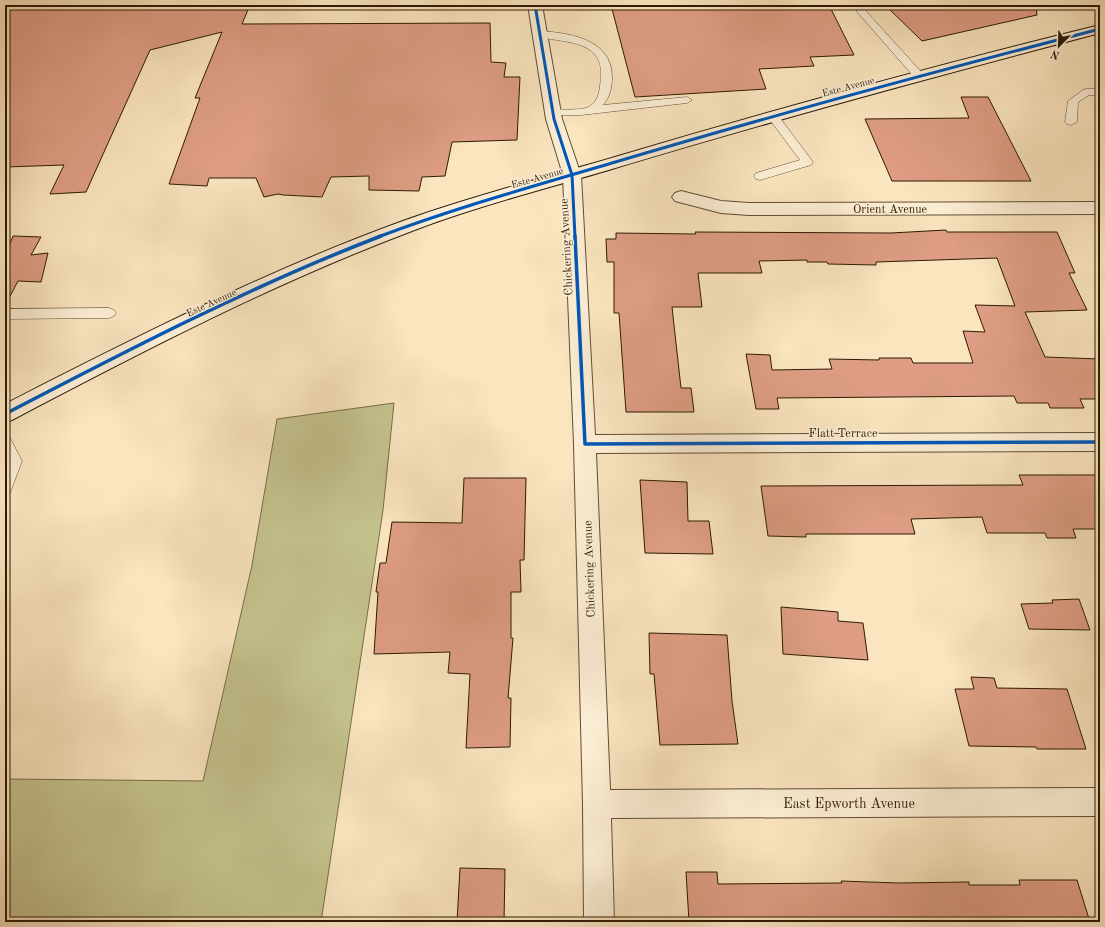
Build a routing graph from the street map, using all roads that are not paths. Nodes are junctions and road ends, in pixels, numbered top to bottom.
1 (535, 5) edge
2 (858, 5) edge
3 (1100, 29) edge
4 (540, 34) junction
5 (919, 76) junction
6 (1100, 92) edge
7 (687, 100) dead end
8 (590, 110) junction
9 (553, 113) junction
10 (774, 116) junction
11 (1071, 122) dead end
12 (572, 175) junction
13 (760, 176) dead end
14 (681, 197) dead end
15 (1100, 208) edge
16 (109, 313) dead end
17 (5, 314) edge
18 (5, 414) edge
19 (5, 442) edge
20 (1100, 442) edge
21 (585, 444) junction
22 (5, 489) edge
23 (1100, 802) edge
24 (597, 804) junction
25 (599, 922) edge

1 - 4 street, Chickering Avenue
2 - 5 lane
3 - 5 street, Este Avenue
4 - 8 lane
4 - 9 street, Chickering Avenue
5 - 10 street, Este Avenue
6 - 11 lane
7 - 8 lane
8 - 9 lane
9 - 12 street, Chickering Avenue
10 - 12 street, Este Avenue
10 - 13 lane
12 - 18 street, Este Avenue
12 - 21 street, Chickering Avenue
14 - 15 street, Orient Avenue
16 - 17 lane
19 - 22 lane
20 - 21 street, Flatt Terrace
21 - 24 street, Chickering Avenue
23 - 24 street, East Epworth Avenue
24 - 25 street, Chickering Avenue

